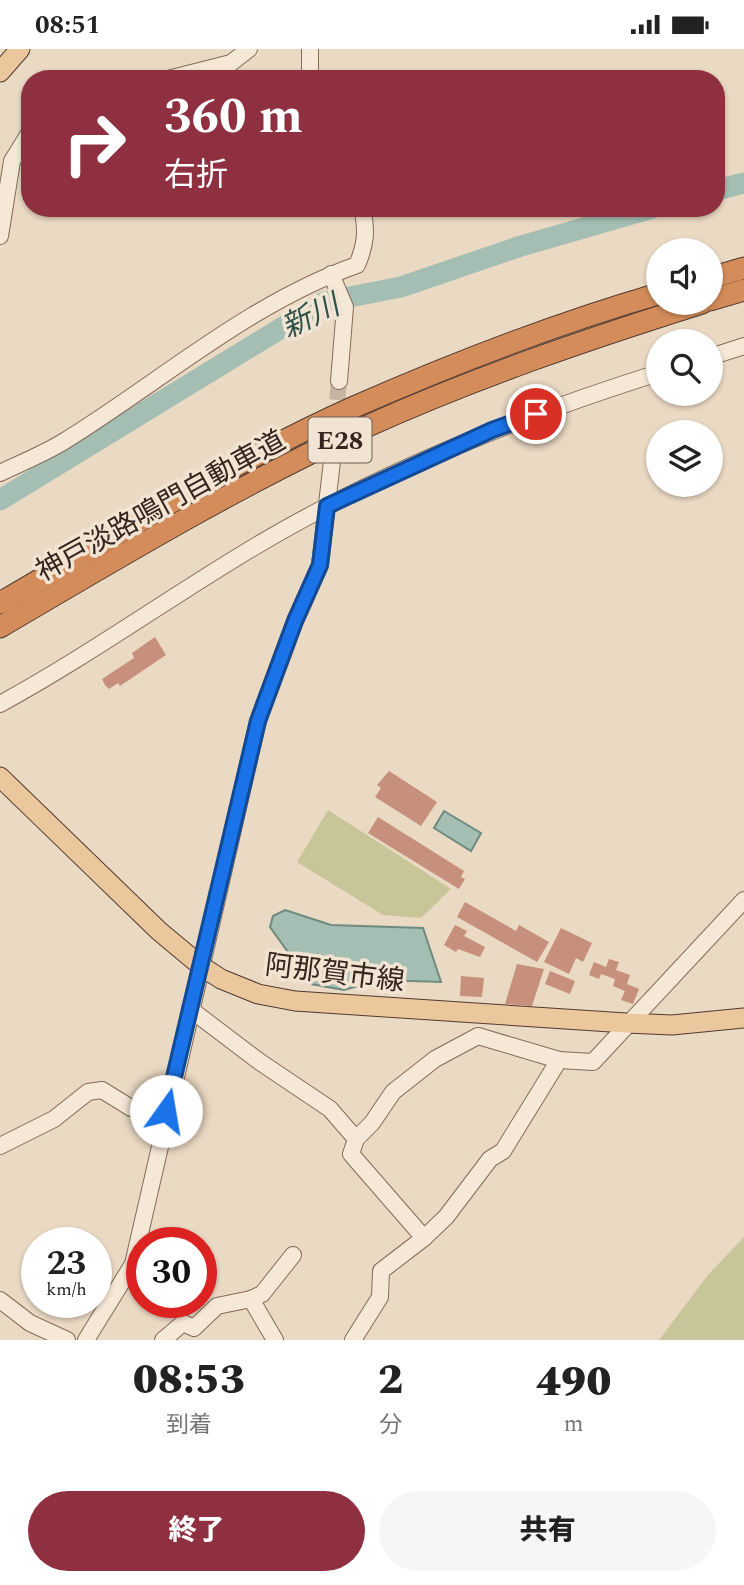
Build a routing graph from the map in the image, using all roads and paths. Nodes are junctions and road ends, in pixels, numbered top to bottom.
1 (20, 49) edge
2 (249, 49) edge
3 (310, 49) edge
4 (203, 70) edge
5 (310, 70) edge
6 (0, 72) edge
7 (21, 146) edge
8 (3, 186) edge
9 (364, 217) edge
10 (0, 236) edge
11 (744, 268) edge
12 (723, 274) edge
13 (334, 281) junction
14 (744, 290) edge
15 (723, 296) edge
16 (646, 298) edge
17 (667, 315) edge
18 (744, 346) edge
19 (723, 353) edge
20 (646, 377) edge
21 (339, 381) tunnel mouth
22 (332, 461) dead end
23 (0, 473) edge
24 (327, 506) junction
25 (0, 603) edge
26 (0, 627) edge
27 (0, 704) edge
28 (0, 777) edge
29 (744, 900) edge
30 (201, 966) junction
31 (190, 1009) junction
32 (470, 1013) junction
33 (744, 1018) edge
34 (626, 1023) junction
35 (478, 1037) junction
36 (559, 1061) junction
37 (166, 1111) junction
38 (356, 1139) junction
39 (0, 1146) edge
40 (424, 1238) junction
41 (293, 1255) dead end
42 (0, 1300) edge
43 (251, 1300) junction
44 (67, 1340) edge
45 (86, 1340) edge
46 (163, 1340) edge
47 (275, 1340) edge
48 (353, 1340) edge

1 - 6 main road
2 - 4 street
3 - 5 street
7 - 8 street
8 - 10 street
9 - 13 street
11 - 12 highway
13 - 21 street
13 - 23 street
14 - 15 highway
16 - 25 highway, 神戸淡路鳴門自動車道 / E28
17 - 26 highway, 神戸淡路鳴門自動車道 / E28
18 - 19 street
20 - 24 street
22 - 24 street
24 - 27 street
24 - 30 street
28 - 30 main road, 阿那賀市線
29 - 34 street
30 - 31 street
30 - 32 main road, 阿那賀市線
31 - 37 street
31 - 38 street
32 - 34 main road, 阿那賀市線
32 - 35 street
33 - 34 main road, 阿那賀市線
34 - 36 street
35 - 36 street
35 - 38 street
36 - 40 street
37 - 39 street
37 - 45 street
38 - 40 street
40 - 48 street
41 - 43 street
42 - 44 street
43 - 46 street
43 - 47 street

